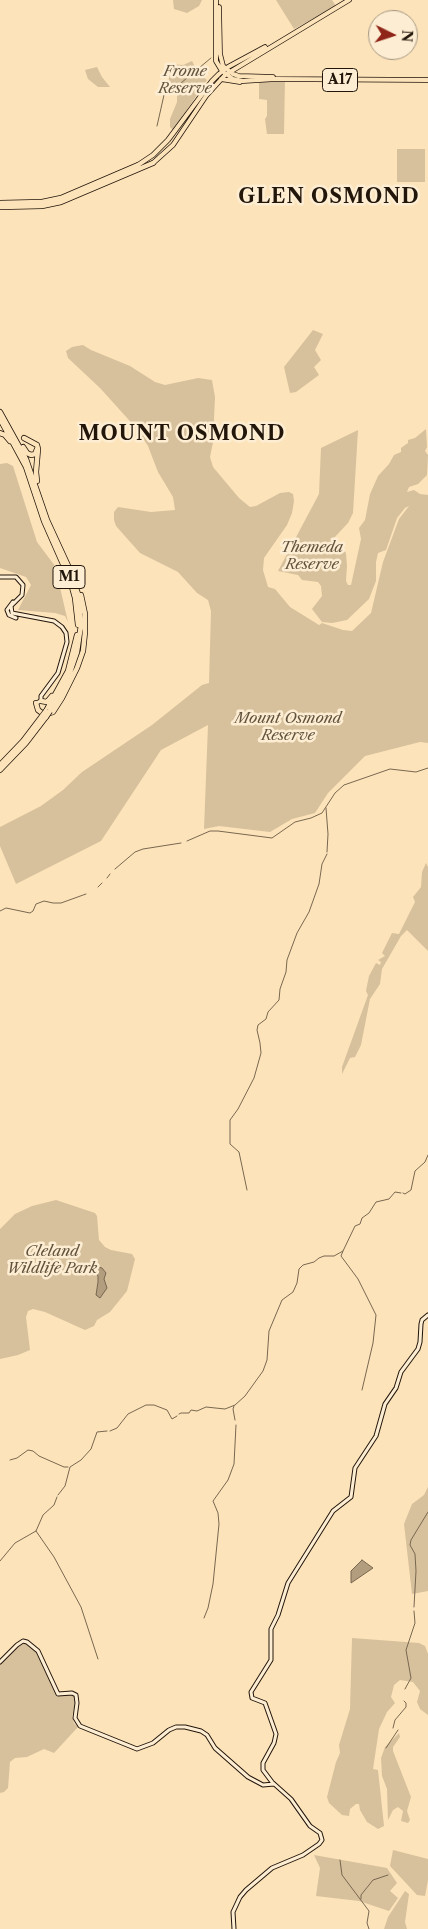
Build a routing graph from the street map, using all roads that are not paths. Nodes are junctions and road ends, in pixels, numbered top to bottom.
1 (218, 0) edge
2 (349, 0) edge
3 (245, 59) junction
4 (218, 66) junction
5 (236, 67) junction
6 (225, 72) junction
7 (236, 75) junction
8 (221, 79) junction
9 (428, 79) edge
10 (212, 81) junction
11 (243, 81) junction
12 (178, 128) junction
13 (179, 136) junction
14 (168, 140) junction
15 (169, 149) junction
16 (153, 155) junction
17 (153, 162) joint
18 (138, 166) joint
19 (0, 203) edge
20 (0, 208) edge
21 (0, 412) edge
22 (3, 420) edge
23 (0, 433) edge
24 (30, 480) junction
25 (47, 520) junction
26 (70, 570) junction
27 (0, 578) edge
28 (77, 635) junction
29 (39, 702) junction
30 (46, 714) junction
31 (0, 765) edge
32 (0, 770) edge
33 (428, 1315) edge
34 (0, 1662) edge
35 (275, 1784) junction
36 (234, 1929) edge

1 - 4 highway
1 - 6 highway
2 - 3 highway
3 - 5 highway
3 - 6 highway
4 - 6 highway
4 - 10 highway
5 - 6 highway
5 - 7 highway
6 - 7 highway, A17
6 - 8 highway
6 - 10 highway
6 - 11 highway, A17
7 - 9 highway, A17
8 - 11 highway
8 - 13 highway
9 - 11 highway, A17
10 - 12 highway
12 - 13 highway
12 - 14 highway
13 - 14 highway
13 - 15 highway
14 - 16 highway
15 - 16 highway
15 - 17 highway
16 - 18 highway
17 - 20 highway
18 - 19 highway
21 - 22 highway, M1
22 - 24 highway, M1
22 - 25 highway, M1
22 - 25 highway
23 - 24 highway
24 - 28 highway, M1
25 - 26 highway, M1
26 - 29 highway
26 - 30 highway, M1
27 - 29 main road
28 - 29 highway
28 - 30 highway, M1
30 - 31 highway, M1
30 - 32 highway, M1
33 - 35 main road
34 - 35 main road
35 - 36 main road

